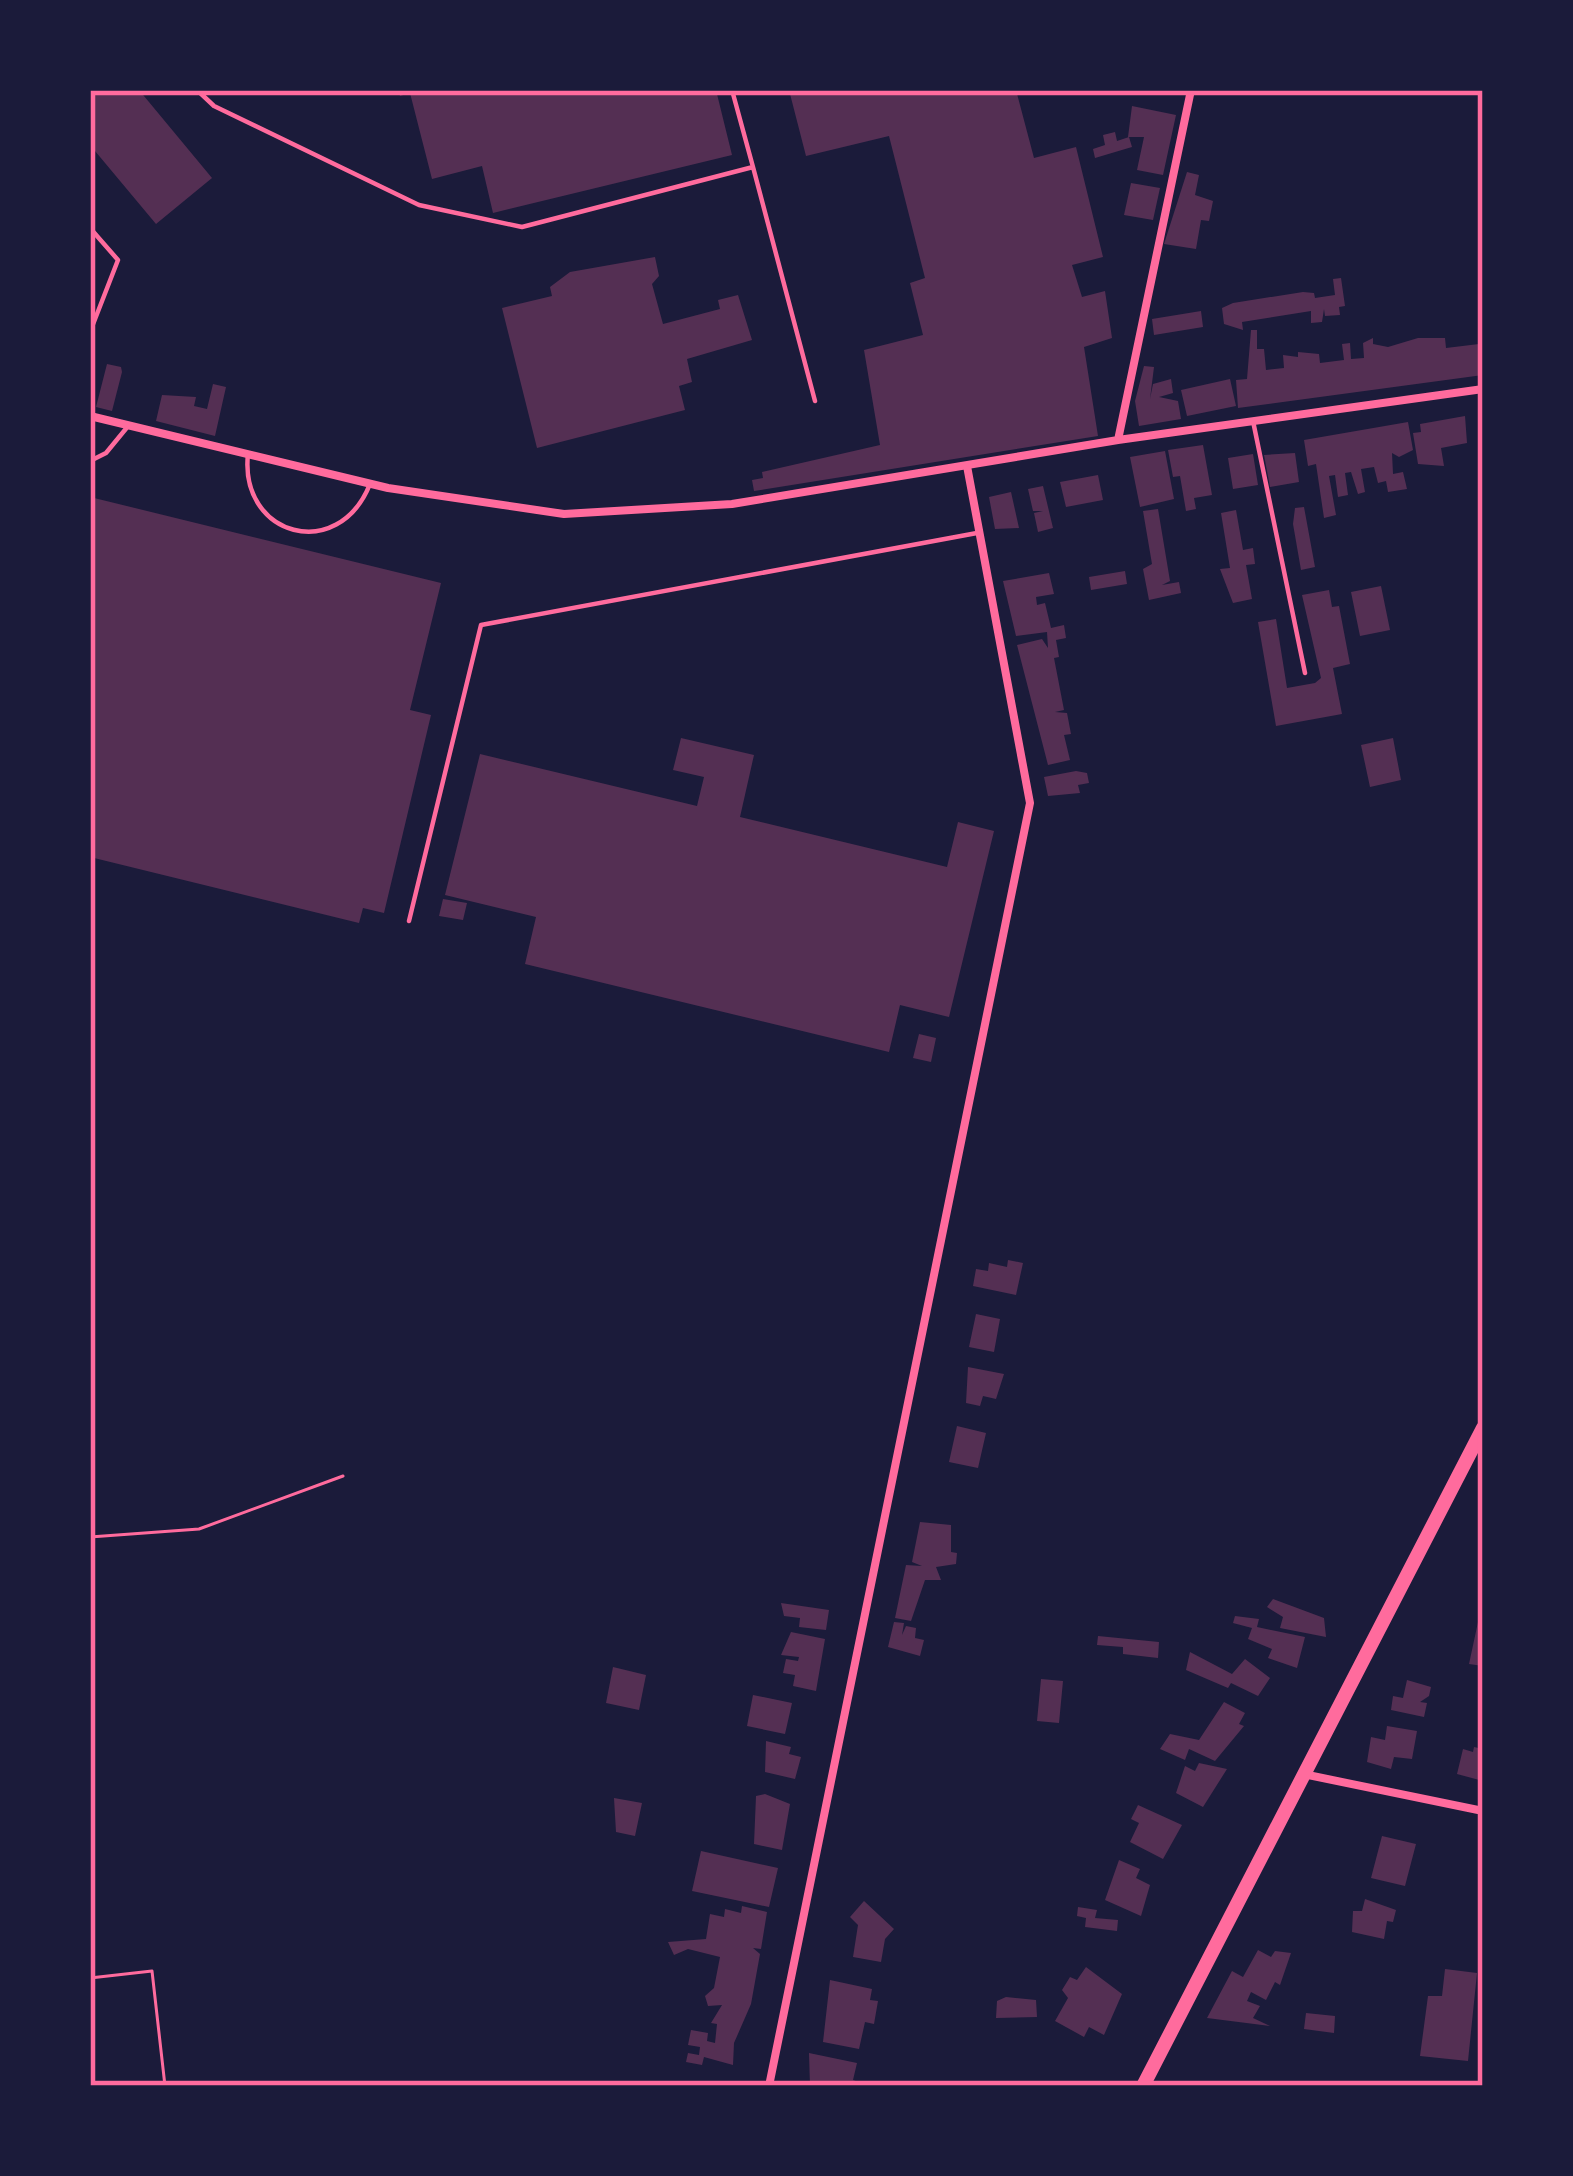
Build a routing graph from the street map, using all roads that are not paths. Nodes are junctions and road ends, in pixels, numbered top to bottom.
1 (197, 90) edge
2 (732, 90) edge
3 (1191, 90) edge
4 (753, 167) junction
5 (90, 227) edge
6 (90, 332) edge
7 (1483, 389) edge
8 (814, 401) dead end
9 (90, 416) edge
10 (1253, 421) junction
11 (129, 425) junction
12 (1118, 440) junction
13 (248, 454) junction
14 (90, 460) edge
15 (967, 466) junction
16 (370, 484) junction
17 (977, 533) junction
18 (1305, 673) dead end
19 (409, 921) dead end
20 (1483, 1428) edge
21 (1303, 1774) junction
22 (1483, 1811) edge
23 (769, 2086) edge
24 (1143, 2086) edge

1 - 4 lane
2 - 4 lane
3 - 12 street
4 - 8 lane
5 - 6 lane
7 - 10 street
9 - 11 street
10 - 12 street
10 - 18 lane
11 - 13 street
11 - 14 lane
12 - 15 street
13 - 16 street
13 - 16 lane
15 - 16 street
15 - 17 street
17 - 19 lane
17 - 23 street
20 - 21 main road
21 - 22 street
21 - 24 main road

